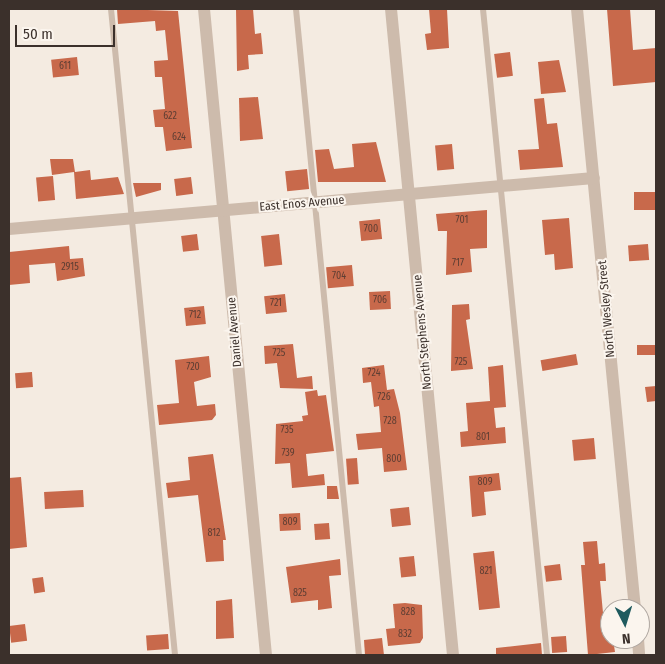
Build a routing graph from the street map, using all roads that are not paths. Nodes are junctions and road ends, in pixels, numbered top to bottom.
1 (111, 9) edge
2 (204, 9) edge
3 (296, 9) edge
4 (391, 9) edge
5 (483, 9) edge
6 (577, 9) edge
7 (594, 178) junction
8 (501, 185) junction
9 (410, 194) junction
10 (316, 203) junction
11 (224, 211) junction
12 (132, 219) junction
13 (9, 229) edge
14 (634, 599) edge
15 (175, 655) edge
16 (266, 655) edge
17 (359, 655) edge
18 (453, 655) edge
19 (547, 655) edge

1 - 12 lane
2 - 11 street, Daniel Avenue
3 - 10 lane
4 - 9 street, North Stephens Avenue
5 - 8 lane
6 - 7 street, North Wesley Street
7 - 8 street, East Enos Avenue
7 - 14 street, North Wesley Street
8 - 9 street, East Enos Avenue
8 - 19 lane
9 - 10 street, East Enos Avenue
9 - 18 street, North Stephens Avenue
10 - 11 street, East Enos Avenue
10 - 17 lane
11 - 12 street, East Enos Avenue
11 - 16 street, Daniel Avenue
12 - 13 street, East Enos Avenue
12 - 15 lane

